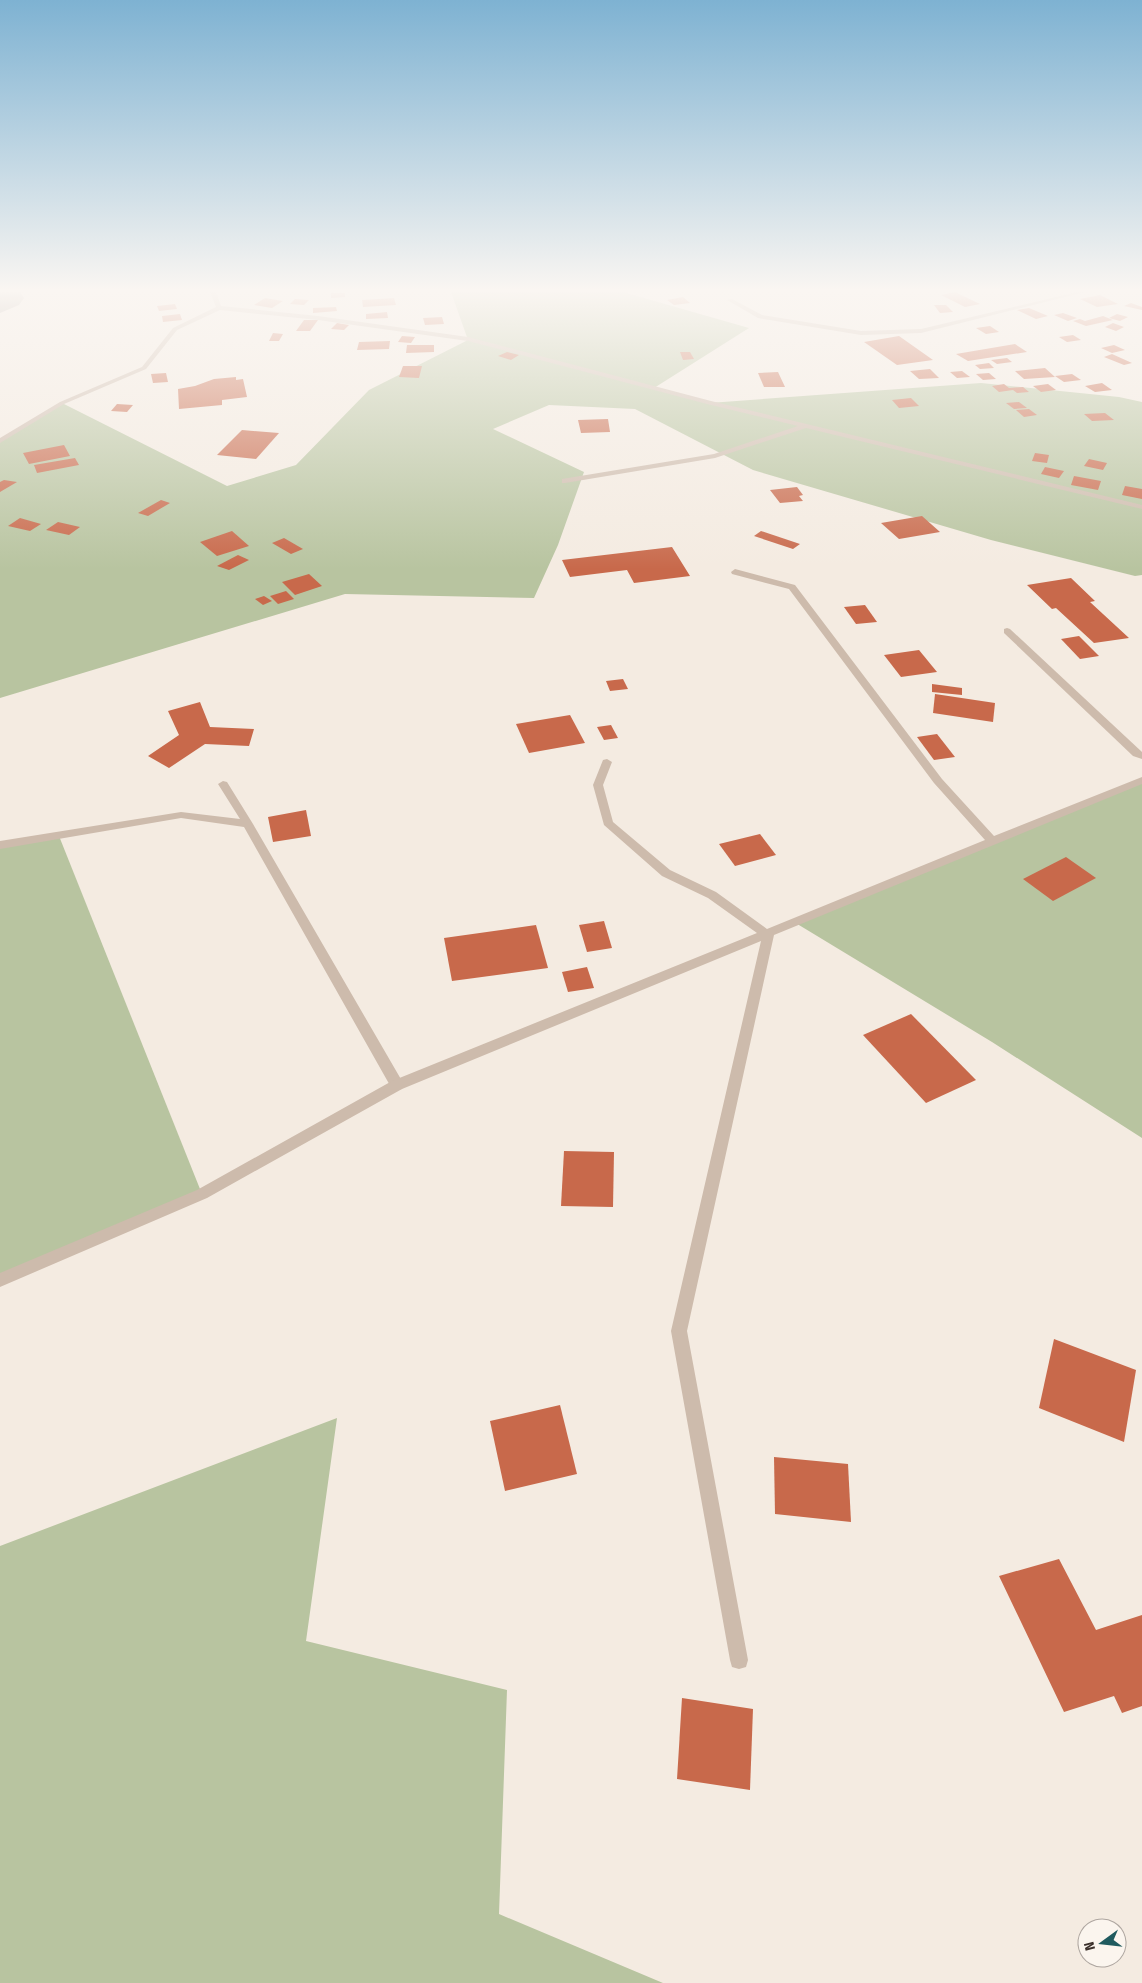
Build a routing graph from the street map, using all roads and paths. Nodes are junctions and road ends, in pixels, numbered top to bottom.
1 (105, 385) edge
2 (643, 385) edge
3 (806, 426) junction
4 (0, 441) edge
5 (565, 480) dead end
6 (1142, 507) edge
7 (734, 572) dead end
8 (1007, 632) dead end
9 (1142, 756) edge
10 (607, 762) dead end
11 (1142, 780) edge
12 (223, 784) dead end
13 (248, 824) junction
14 (993, 842) junction
15 (0, 845) edge
16 (768, 934) junction
17 (397, 1085) junction
18 (0, 1280) edge
19 (739, 1660) dead end

1 - 4 street
2 - 3 street
3 - 5 street
3 - 6 street
7 - 14 street
8 - 9 street
10 - 16 street
11 - 14 street
12 - 13 street
13 - 15 street
13 - 17 street
14 - 16 street
16 - 17 street
16 - 19 street
17 - 18 street

